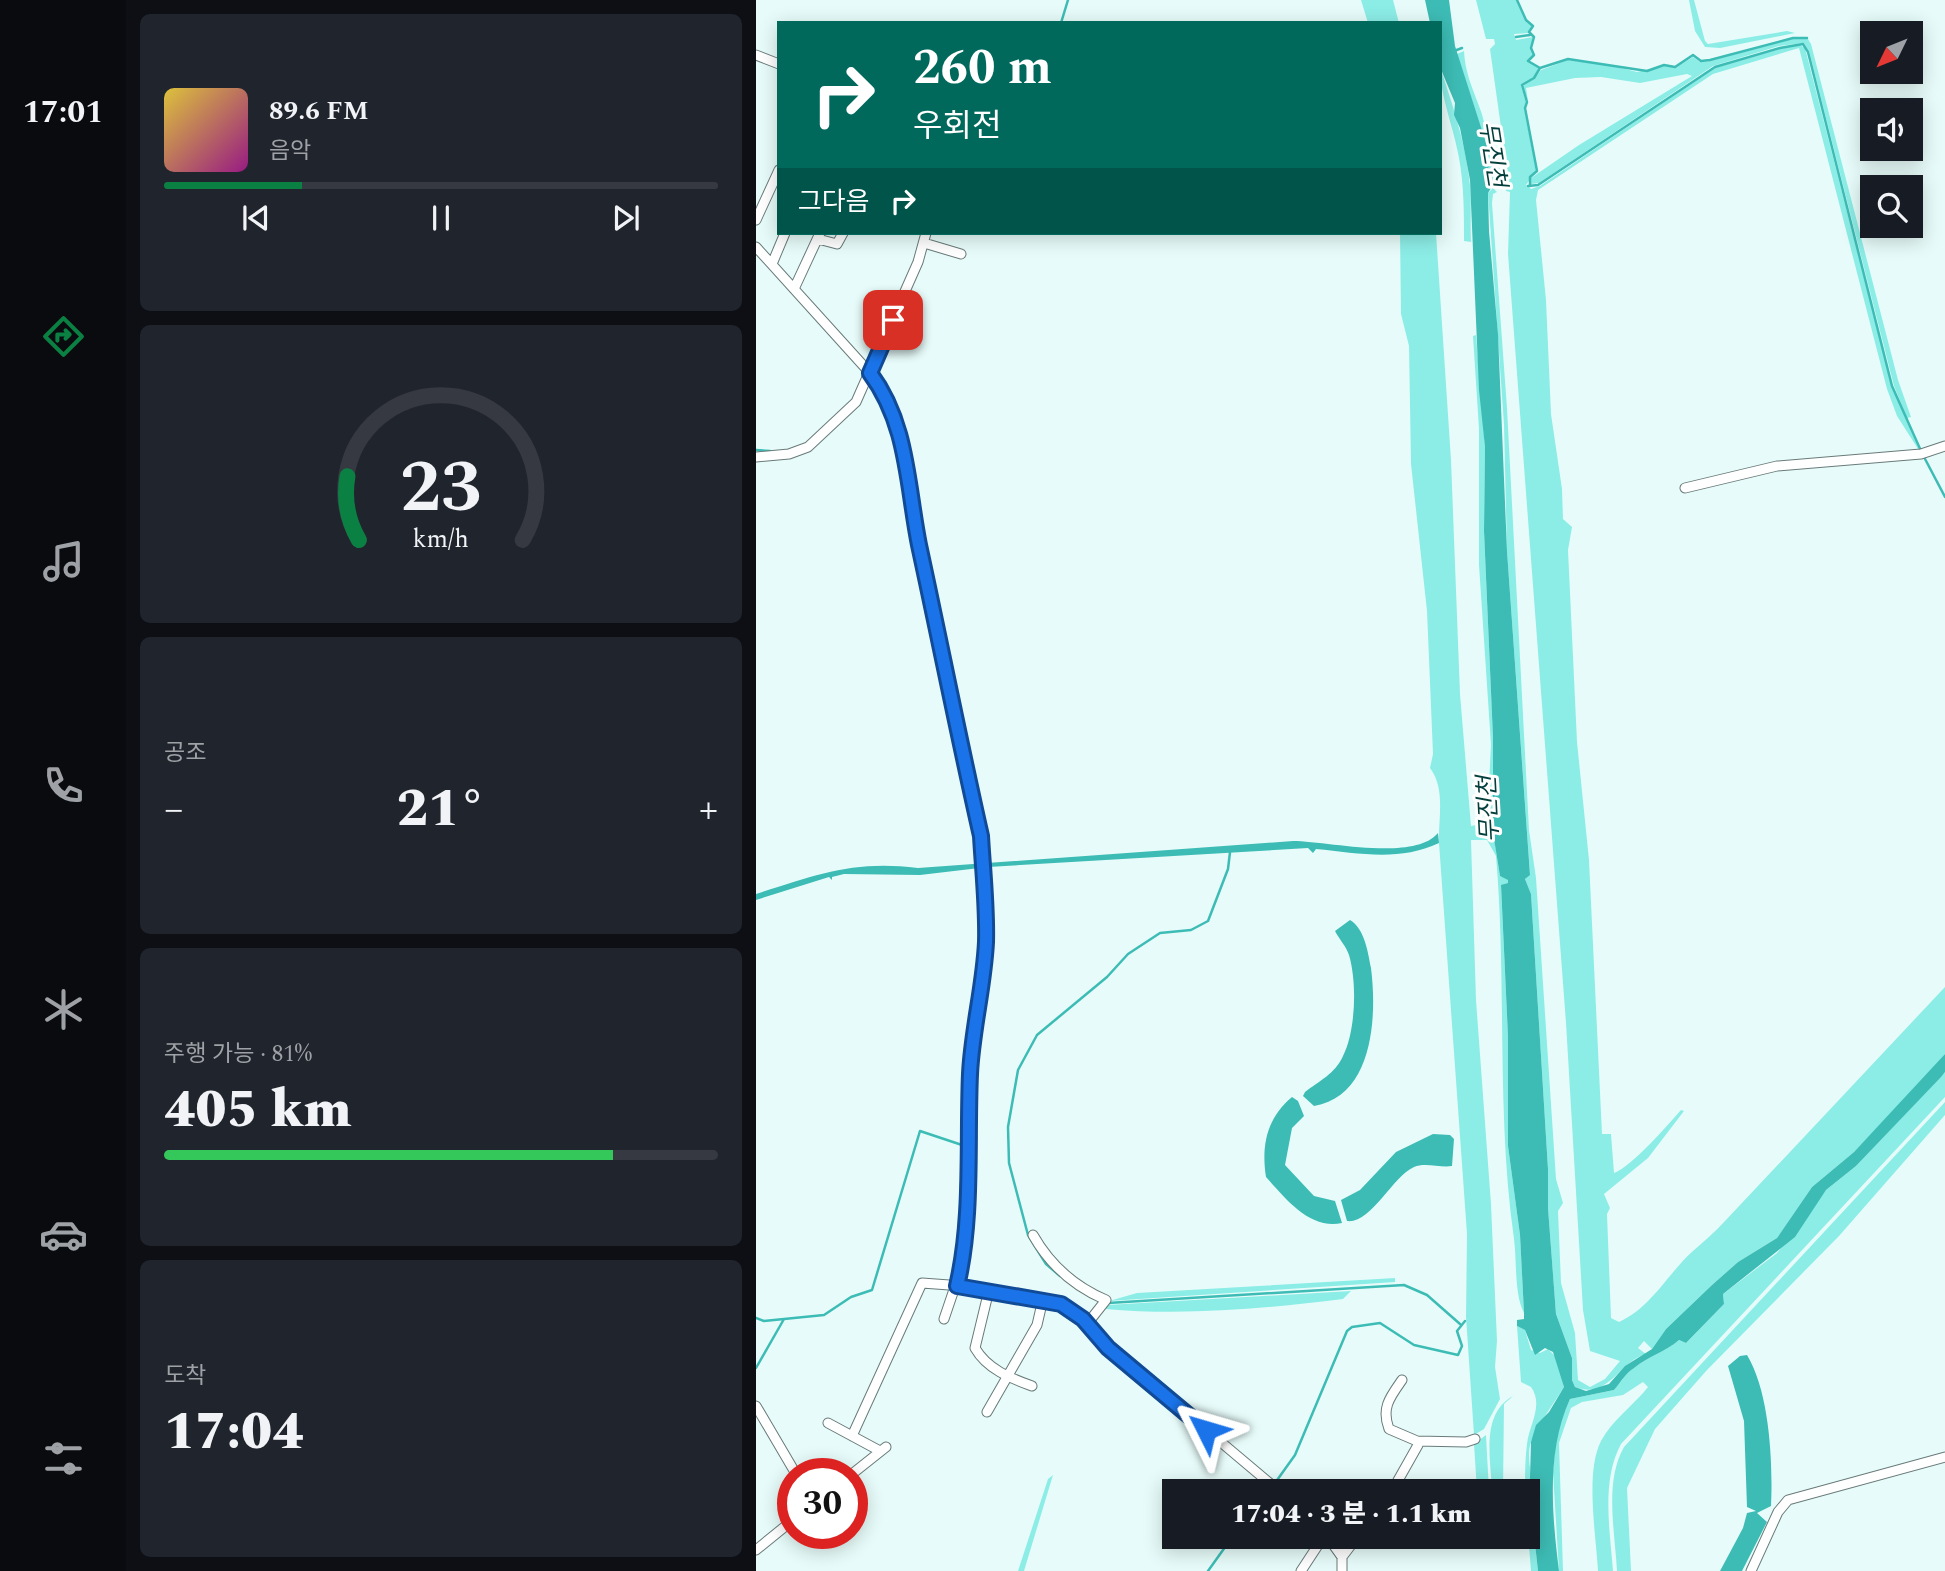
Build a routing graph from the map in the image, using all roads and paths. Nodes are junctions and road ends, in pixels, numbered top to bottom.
1 (756, 55) edge
2 (777, 63) edge
3 (777, 174) edge
4 (756, 220) edge
5 (784, 235) edge
6 (842, 235) edge
7 (819, 236) edge
8 (925, 238) edge
9 (756, 247) edge
10 (961, 254) dead end
11 (772, 264) junction
12 (794, 289) junction
13 (870, 373) junction
14 (1945, 446) edge
15 (756, 457) edge
16 (1685, 488) dead end
17 (1033, 1235) dead end
18 (957, 1286) junction
19 (989, 1290) junction
20 (1044, 1299) junction
21 (944, 1319) dead end
22 (1087, 1324) junction
23 (1009, 1377) junction
24 (1402, 1380) dead end
25 (1032, 1386) dead end
26 (756, 1406) edge
27 (988, 1412) dead end
28 (828, 1423) dead end
29 (852, 1436) junction
30 (1475, 1439) dead end
31 (1417, 1441) junction
32 (1945, 1457) edge
33 (787, 1458) edge
34 (868, 1461) edge
35 (1264, 1479) edge
36 (1400, 1479) edge
37 (777, 1533) edge
38 (1317, 1549) edge
39 (1336, 1549) edge
40 (1348, 1549) edge
41 (756, 1550) edge
42 (1342, 1557) junction
43 (1301, 1571) edge
44 (1342, 1571) edge
45 (1751, 1571) edge

1 - 2 street
3 - 4 street
5 - 11 street
6 - 7 street
7 - 12 street
8 - 10 street
8 - 13 street
9 - 11 street
11 - 12 street
12 - 13 street
13 - 15 street
13 - 18 street
14 - 16 street
17 - 22 street
18 - 19 street
18 - 21 street
18 - 29 street
19 - 20 street
19 - 23 street
20 - 22 street
20 - 23 street
22 - 35 street
23 - 25 street
23 - 27 street
24 - 31 street
26 - 33 street
28 - 29 street
29 - 34 street
30 - 31 street
31 - 36 street
32 - 45 street
37 - 41 street
38 - 43 street
39 - 42 street
40 - 42 street
42 - 44 street

